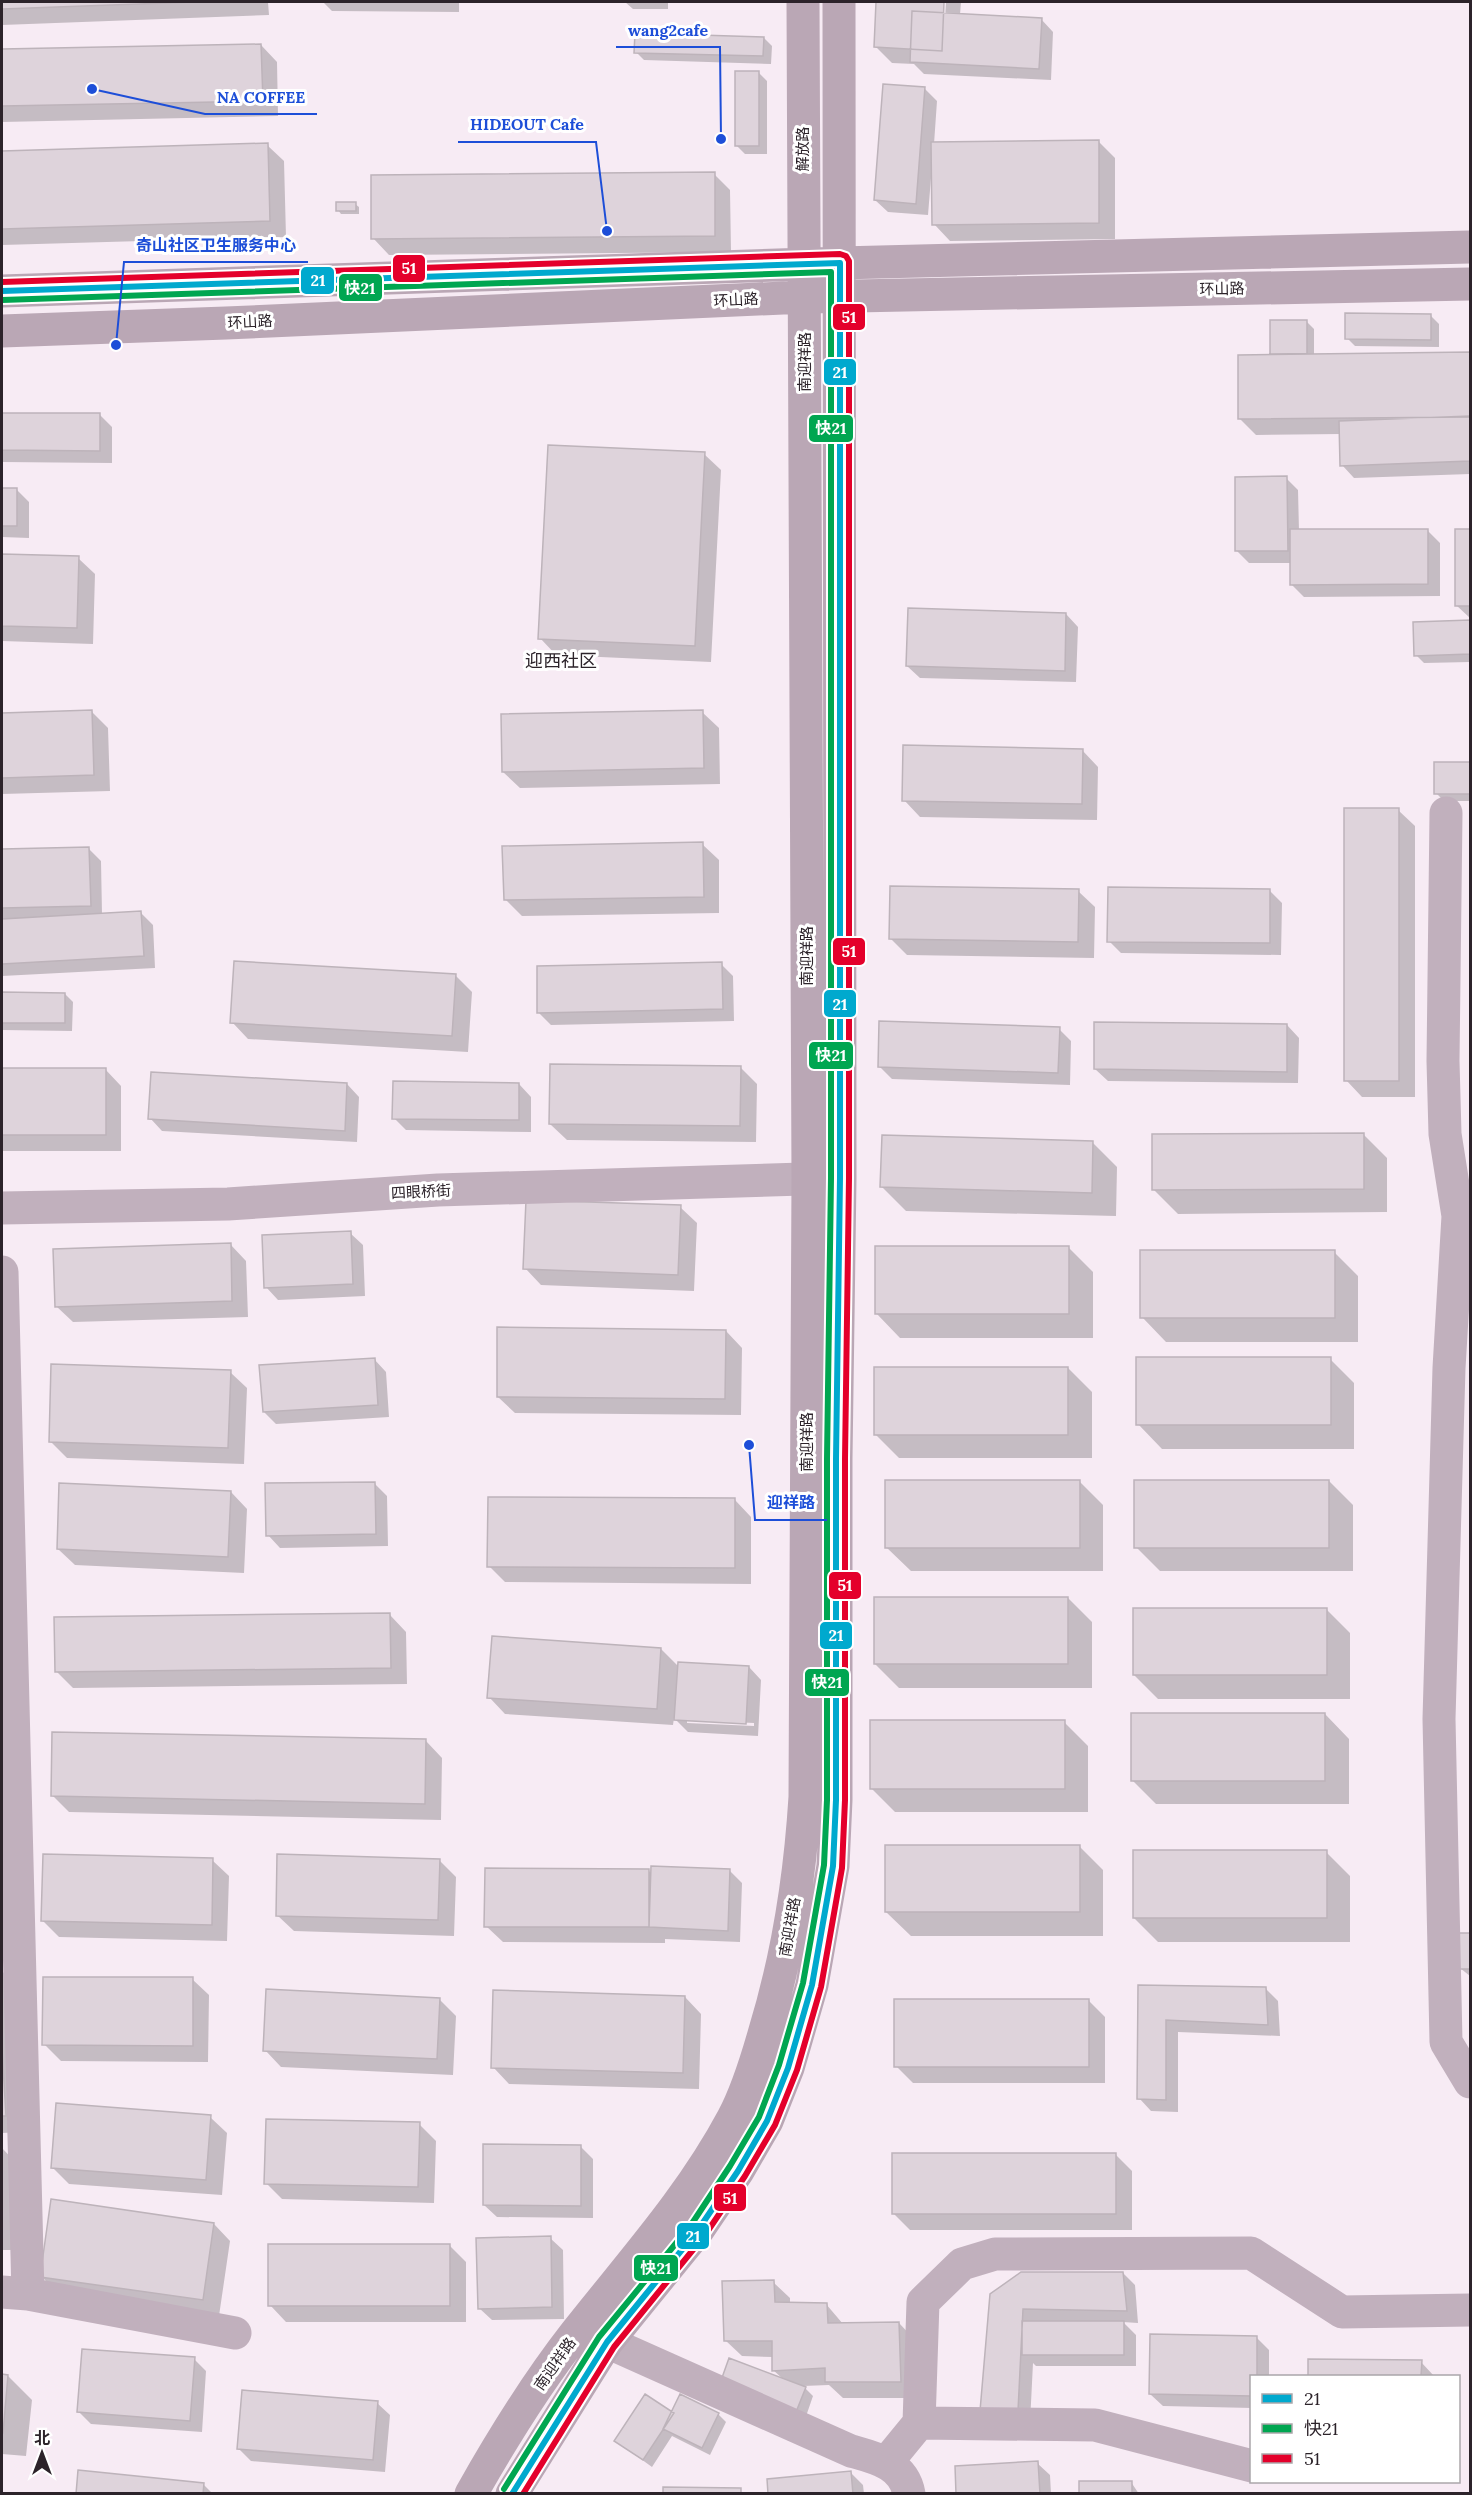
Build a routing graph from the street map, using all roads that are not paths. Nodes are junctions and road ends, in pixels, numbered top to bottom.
1 (803, 2) edge
2 (839, 2) edge
3 (1470, 247) edge
4 (840, 263) junction
5 (804, 265) junction
6 (1470, 284) edge
7 (2, 291) edge
8 (840, 296) junction
9 (805, 297) junction
10 (2, 330) edge
11 (1446, 813) dead end
12 (824, 1178) junction
13 (2, 1208) edge
14 (2, 1272) edge
15 (1470, 2082) edge
16 (15, 2293) edge
17 (1470, 2310) edge
18 (235, 2333) dead end
19 (573, 2337) junction
20 (607, 2342) junction
21 (919, 2423) junction
22 (887, 2462) junction
23 (1250, 2466) edge
24 (471, 2493) edge
25 (512, 2493) edge
26 (909, 2493) edge

1 - 5 main road, 解放路
2 - 4 main road
3 - 4 main road
4 - 5 main road
4 - 8 main road
5 - 7 main road
5 - 9 main road, 解放路
6 - 8 main road, 环山路
8 - 9 main road, 环山路
8 - 12 main road, 南迎祥路
9 - 10 main road, 环山路
9 - 12 main road, 南迎祥路
11 - 15 street
12 - 13 street, 四眼桥街
12 - 19 main road, 南迎祥路
12 - 20 main road, 南迎祥路
14 - 16 street
16 - 18 street
17 - 21 street
19 - 20 street
19 - 24 main road, 南迎祥路
20 - 22 street
20 - 25 main road, 南迎祥路
21 - 22 street
21 - 23 street
22 - 26 street

